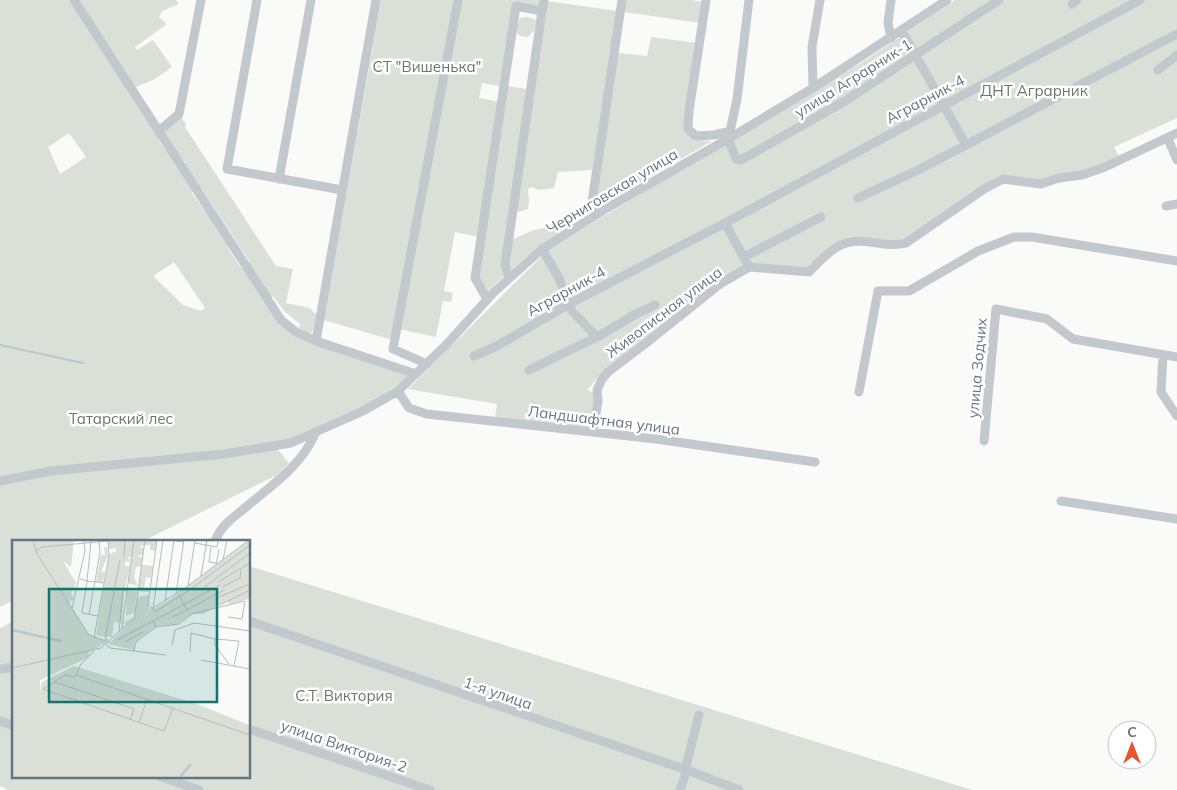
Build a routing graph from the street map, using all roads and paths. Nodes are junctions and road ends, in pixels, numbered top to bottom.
1 (74, 0) edge
2 (201, 0) edge
3 (257, 0) edge
4 (311, 0) edge
5 (376, 0) edge
6 (458, 0) edge
7 (544, 0) edge
8 (622, 0) edge
9 (706, 0) edge
10 (748, 0) edge
11 (820, 0) edge
12 (891, 0) edge
13 (947, 0) edge
14 (999, 0) edge
15 (1140, 0) edge
16 (542, 11) junction
17 (902, 31) junction
18 (1177, 34) edge
19 (890, 38) junction
20 (1177, 55) edge
21 (916, 56) junction
22 (1158, 70) dead end
23 (813, 88) junction
24 (944, 104) junction
25 (159, 131) junction
26 (1177, 133) edge
27 (729, 135) junction
28 (1168, 139) junction
29 (965, 143) junction
30 (1177, 160) edge
31 (279, 179) junction
32 (342, 190) junction
33 (858, 198) dead end
34 (1177, 204) edge
35 (1166, 206) dead end
36 (595, 215) junction
37 (821, 217) dead end
38 (725, 222) junction
39 (542, 249) junction
40 (744, 257) junction
41 (1177, 261) edge
42 (749, 267) junction
43 (509, 278) junction
44 (487, 299) junction
45 (568, 304) junction
46 (655, 305) dead end
47 (597, 337) junction
48 (316, 341) junction
49 (1163, 355) junction
50 (474, 356) dead end
51 (1177, 357) edge
52 (427, 364) junction
53 (529, 370) dead end
54 (416, 374) junction
55 (398, 391) junction
56 (859, 392) dead end
57 (1177, 416) edge
58 (593, 432) junction
59 (315, 434) junction
60 (984, 441) dead end
61 (815, 462) dead end
62 (0, 481) edge
63 (1061, 501) dead end
64 (1177, 519) edge
65 (215, 540) edge
66 (250, 621) edge
67 (699, 715) dead end
68 (0, 721) edge
69 (12, 725) edge
70 (250, 728) edge
71 (686, 770) junction
72 (165, 778) edge
73 (199, 790) edge
74 (430, 790) edge
75 (680, 790) edge
76 (739, 790) edge

1 - 25 street
2 - 25 street
3 - 31 street
4 - 31 street
5 - 32 street
6 - 52 street
7 - 16 street
8 - 36 street
9 - 27 street
10 - 27 street
11 - 23 street
12 - 19 street
13 - 17 street, Черниговская улица
14 - 21 street, улица Аграрник-1
15 - 24 street, Аграрник-4
16 - 43 street
16 - 44 street
17 - 19 street, Черниговская улица
17 - 21 street
18 - 29 street
19 - 23 street, Черниговская улица
20 - 22 street
21 - 24 street
21 - 27 street, улица Аграрник-1
23 - 27 street, Черниговская улица
24 - 29 street
24 - 38 street, Аграрник-4
25 - 48 street
26 - 28 street
27 - 36 street, Черниговская улица
28 - 30 street
28 - 42 street
29 - 33 street
31 - 32 street
32 - 48 street
34 - 35 street
36 - 39 street, Черниговская улица
37 - 40 street
38 - 40 street
38 - 45 street, Аграрник-4
39 - 43 street, Черниговская улица
39 - 45 street
40 - 42 street
41 - 56 street
42 - 58 street, Живописная улица
43 - 44 street, Черниговская улица
44 - 52 street, Черниговская улица
45 - 47 street
45 - 50 street, Аграрник-4
46 - 47 street
47 - 53 street
48 - 54 street
49 - 51 street, улица Зодчих
49 - 57 street
49 - 60 street, улица Зодчих
52 - 54 street, Черниговская улица
54 - 55 street, Черниговская улица
55 - 58 street, Ландшафтная улица
55 - 59 street, Черниговская улица
58 - 61 street, Ландшафтная улица
59 - 62 street, Черниговская улица
59 - 65 street
63 - 64 street
66 - 71 street, 1-я улица
67 - 71 street
68 - 69 street
70 - 74 street, улица Виктория-2
71 - 75 street
71 - 76 street, 1-я улица
72 - 73 street

